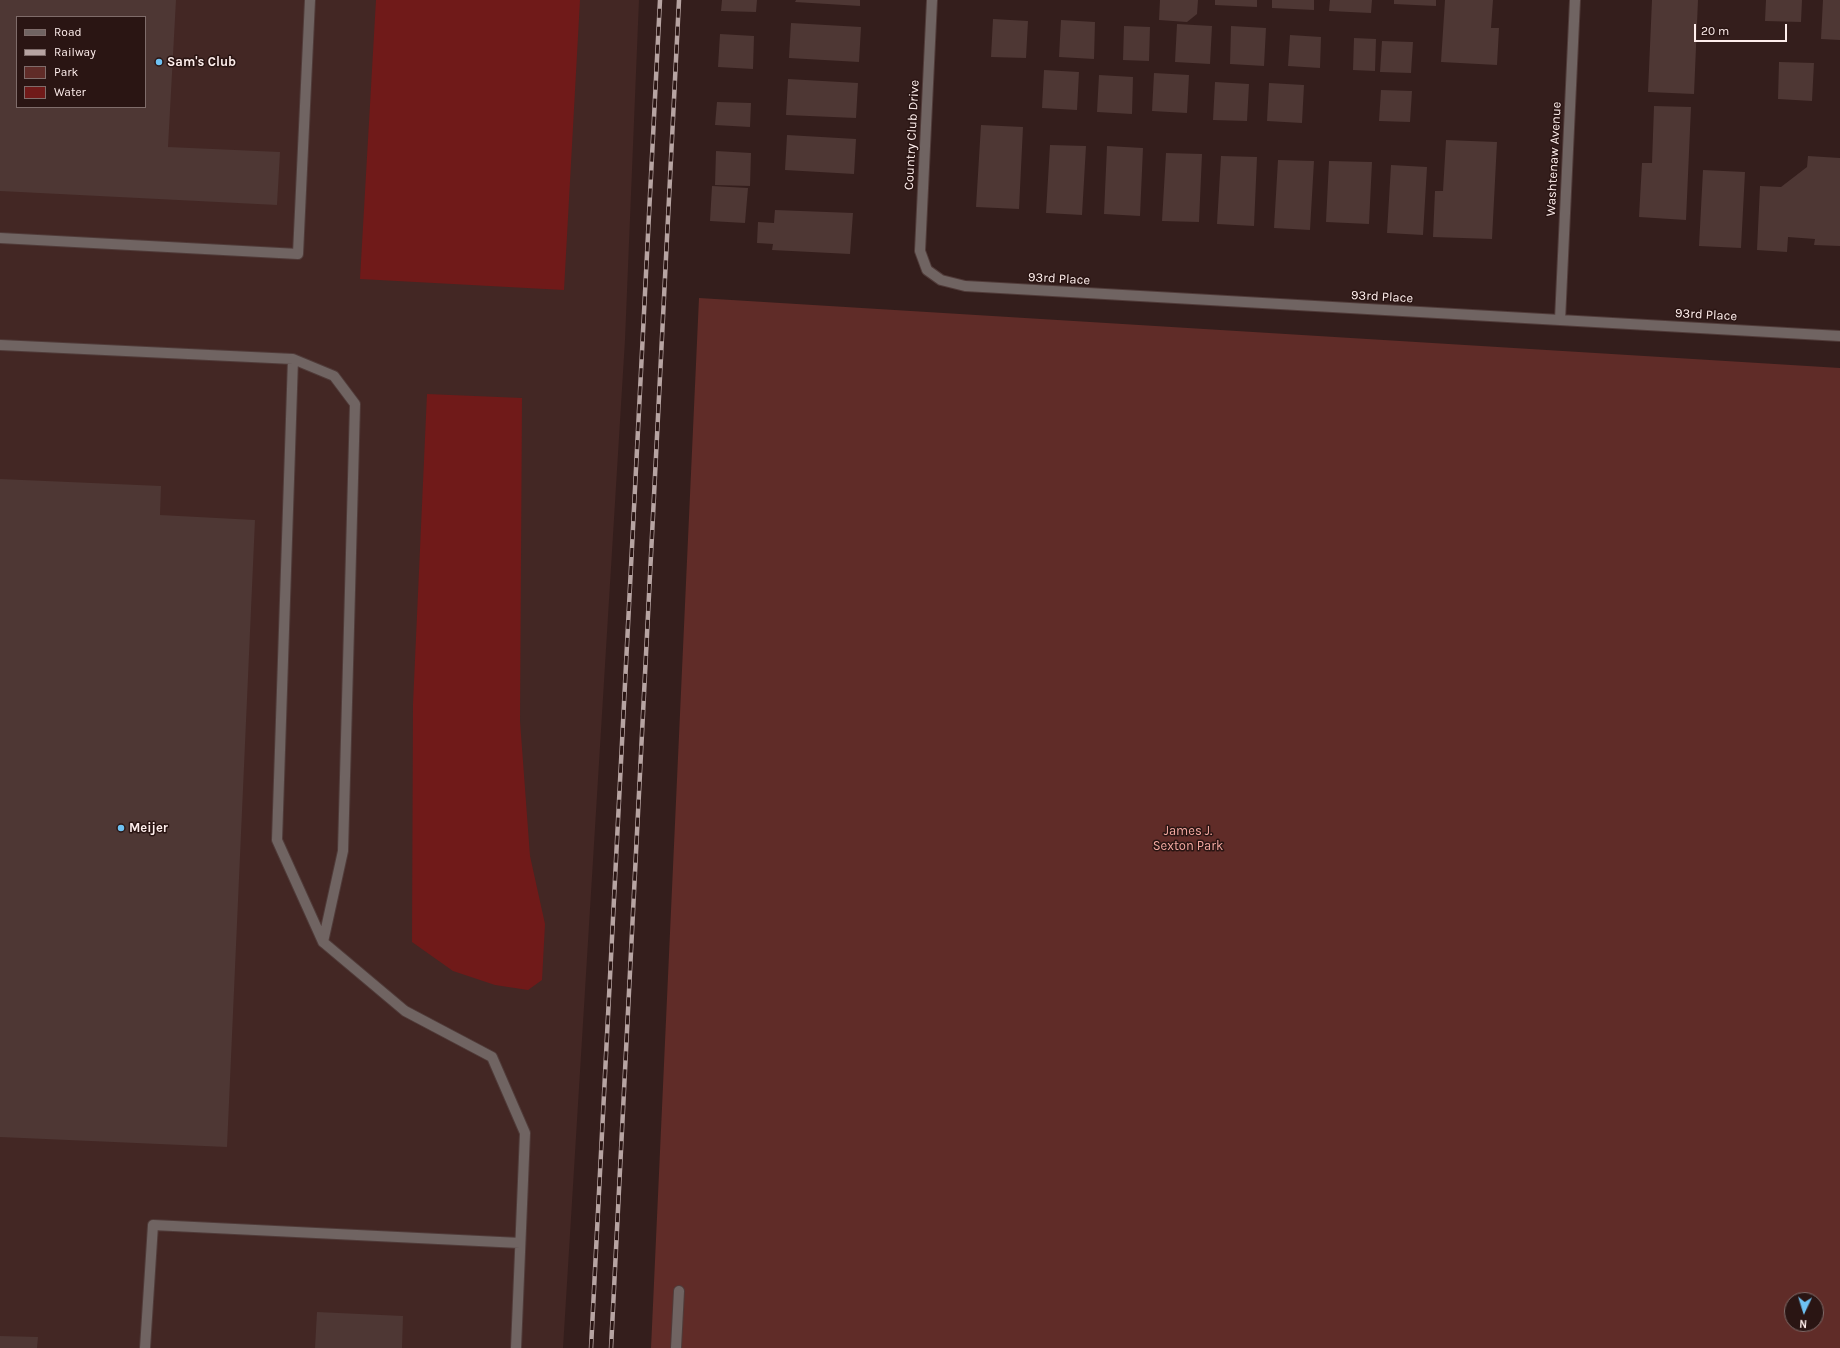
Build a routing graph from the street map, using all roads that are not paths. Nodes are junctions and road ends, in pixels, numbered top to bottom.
1 (310, 0) edge
2 (932, 0) edge
3 (1575, 0) edge
4 (0, 238) edge
5 (927, 270) joint
6 (1560, 320) junction
7 (1840, 336) edge
8 (0, 345) edge
9 (292, 359) junction
10 (323, 942) junction
11 (520, 1244) junction
12 (679, 1291) dead end
13 (145, 1348) edge
14 (516, 1348) edge
15 (676, 1348) edge

1 - 4 street
2 - 5 street, Country Club Drive
3 - 6 street, Washtenaw Avenue
5 - 6 street, 93rd Place
6 - 7 street, 93rd Place
8 - 9 street
9 - 10 street
9 - 10 street
10 - 11 street
11 - 13 street
11 - 14 street
12 - 15 street

